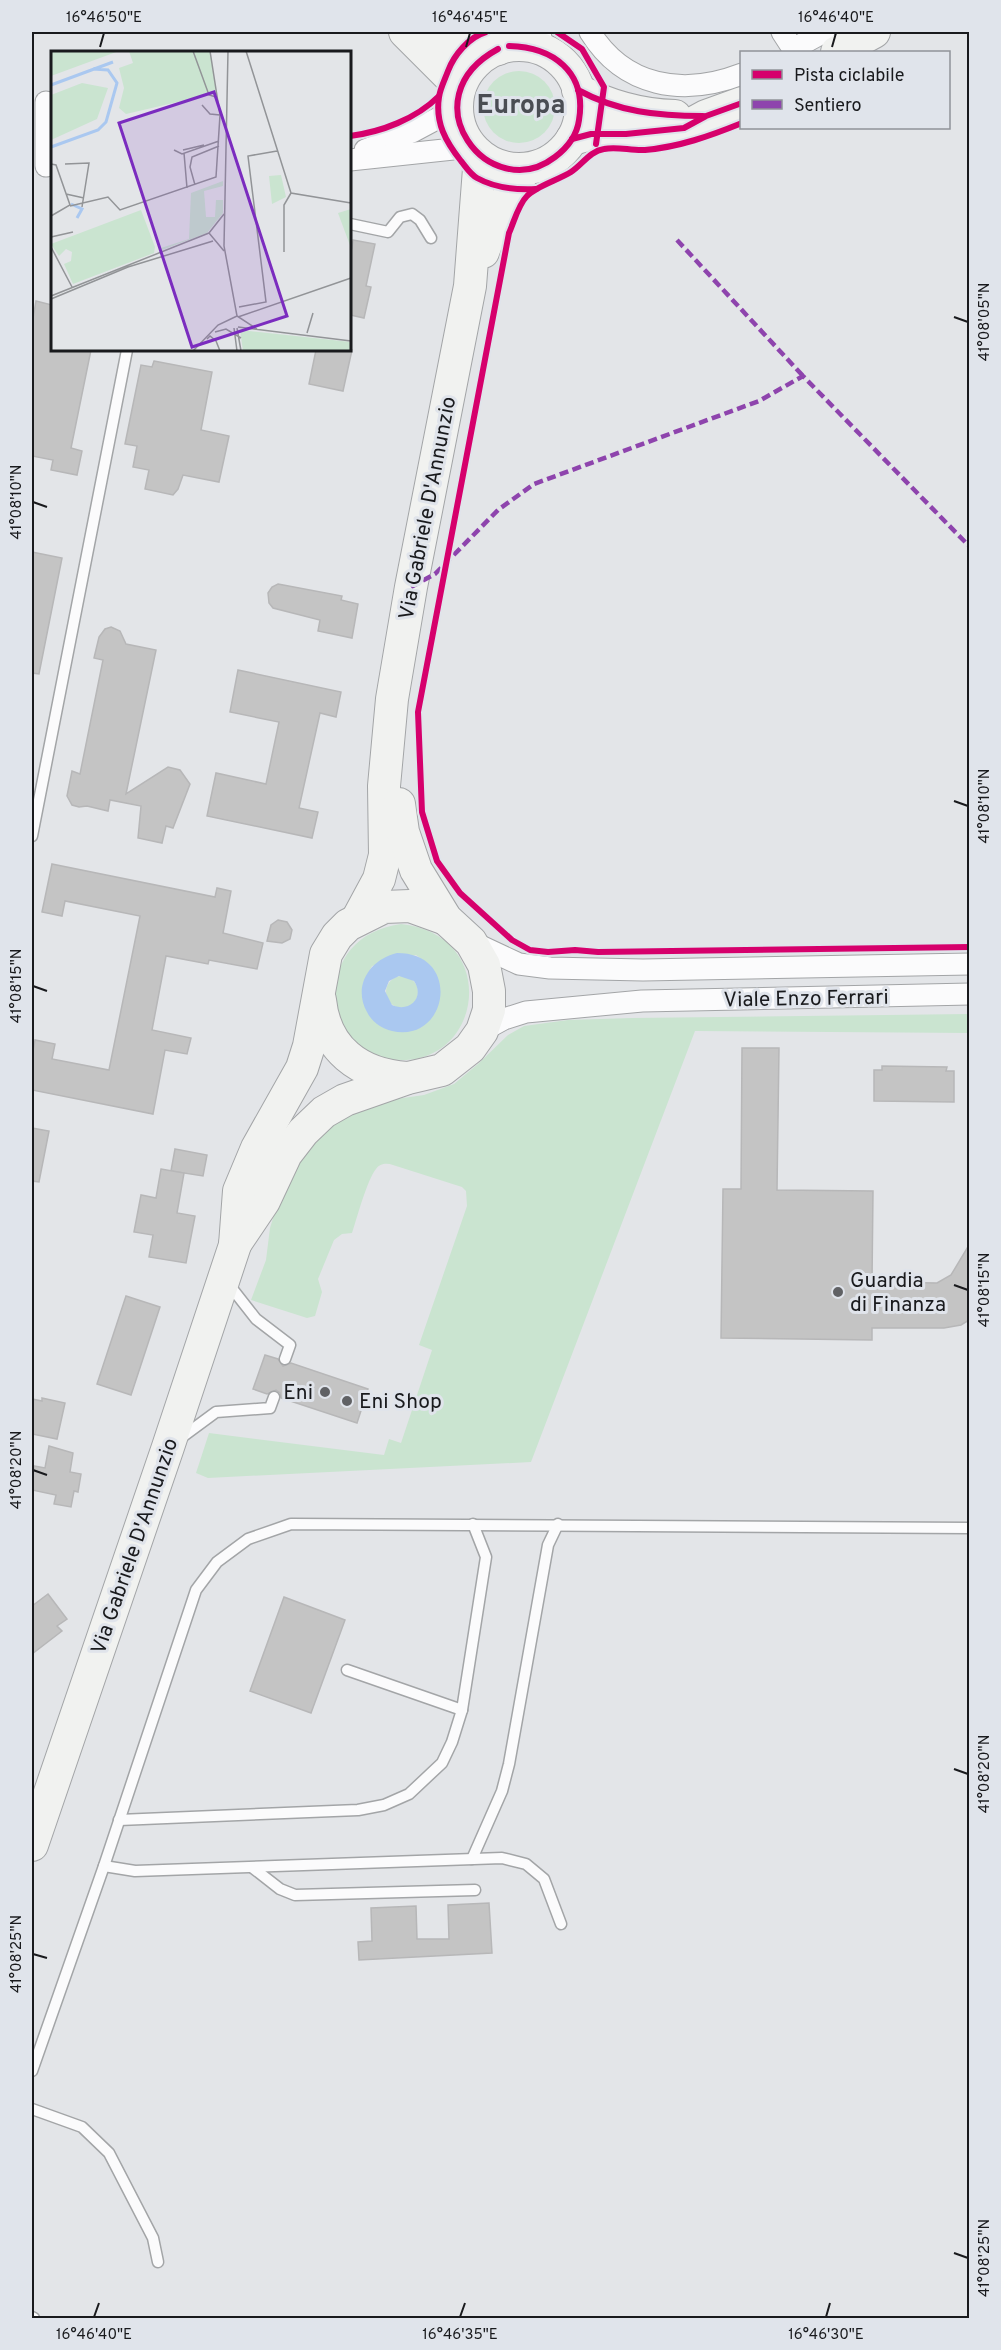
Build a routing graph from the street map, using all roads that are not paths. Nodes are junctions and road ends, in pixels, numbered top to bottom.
1 (405, 32) edge
2 (435, 32) edge
3 (590, 32) edge
4 (824, 32) edge
5 (834, 32) edge
6 (874, 32) edge
7 (541, 41) edge
8 (506, 42) edge
9 (787, 44) edge
10 (839, 51) edge
11 (740, 74) edge
12 (578, 90) junction
13 (458, 99) junction
14 (46, 102) dead end
15 (740, 104) edge
16 (706, 116) junction
17 (572, 139) junction
18 (476, 151) junction
19 (351, 158) edge
20 (351, 158) edge
21 (43, 166) edge
22 (525, 169) junction
23 (351, 224) edge
24 (431, 238) dead end
25 (470, 286) junction
26 (127, 351) edge
27 (390, 732) junction
28 (32, 836) edge
29 (358, 918) junction
30 (446, 920) junction
31 (471, 942) junction
32 (969, 963) edge
33 (319, 993) junction
34 (969, 994) edge
35 (482, 1031) junction
36 (408, 1078) junction
37 (235, 1245) junction
38 (224, 1277) junction
39 (285, 1359) dead end
40 (274, 1397) dead end
41 (168, 1447) junction
42 (473, 1524) junction
43 (558, 1524) junction
44 (969, 1528) edge
45 (347, 1670) dead end
46 (462, 1710) junction
47 (119, 1820) junction
48 (32, 1845) edge
49 (472, 1859) junction
50 (104, 1866) junction
51 (252, 1868) junction
52 (475, 1890) dead end
53 (561, 1924) dead end
54 (32, 2071) edge
55 (32, 2109) edge
56 (158, 2262) dead end

1 - 13 main road
2 - 8 main road
3 - 11 street
4 - 9 street
5 - 9 street
6 - 10 main road
7 - 8 main road
7 - 12 main road
8 - 13 main road
12 - 16 main road
12 - 17 main road
13 - 18 main road
13 - 19 street
14 - 21 street
15 - 16 main road
16 - 17 main road
17 - 22 main road
18 - 20 street
18 - 22 main road
18 - 25 main road, Via Gabriele D'Annunzio
22 - 25 main road, Via Gabriele D'Annunzio
23 - 24 lane
25 - 27 main road, Via Gabriele D'Annunzio
26 - 28 lane
27 - 29 main road
27 - 30 main road
29 - 30 main road
29 - 33 main road
30 - 31 main road
31 - 32 street, Viale Enzo Ferrari
31 - 35 main road
33 - 36 main road
33 - 37 main road
34 - 35 street, Viale Enzo Ferrari
35 - 36 main road
36 - 37 main road
37 - 38 main road, Via Gabriele D'Annunzio
38 - 39 lane
38 - 41 main road, Via Gabriele D'Annunzio
40 - 41 lane
41 - 48 main road, Via Gabriele D'Annunzio
42 - 43 lane
42 - 46 lane
42 - 47 lane
43 - 44 lane
43 - 49 lane
45 - 46 lane
46 - 47 lane
47 - 50 lane
49 - 51 lane
49 - 53 lane
50 - 51 lane
50 - 54 lane
51 - 52 lane
55 - 56 lane

